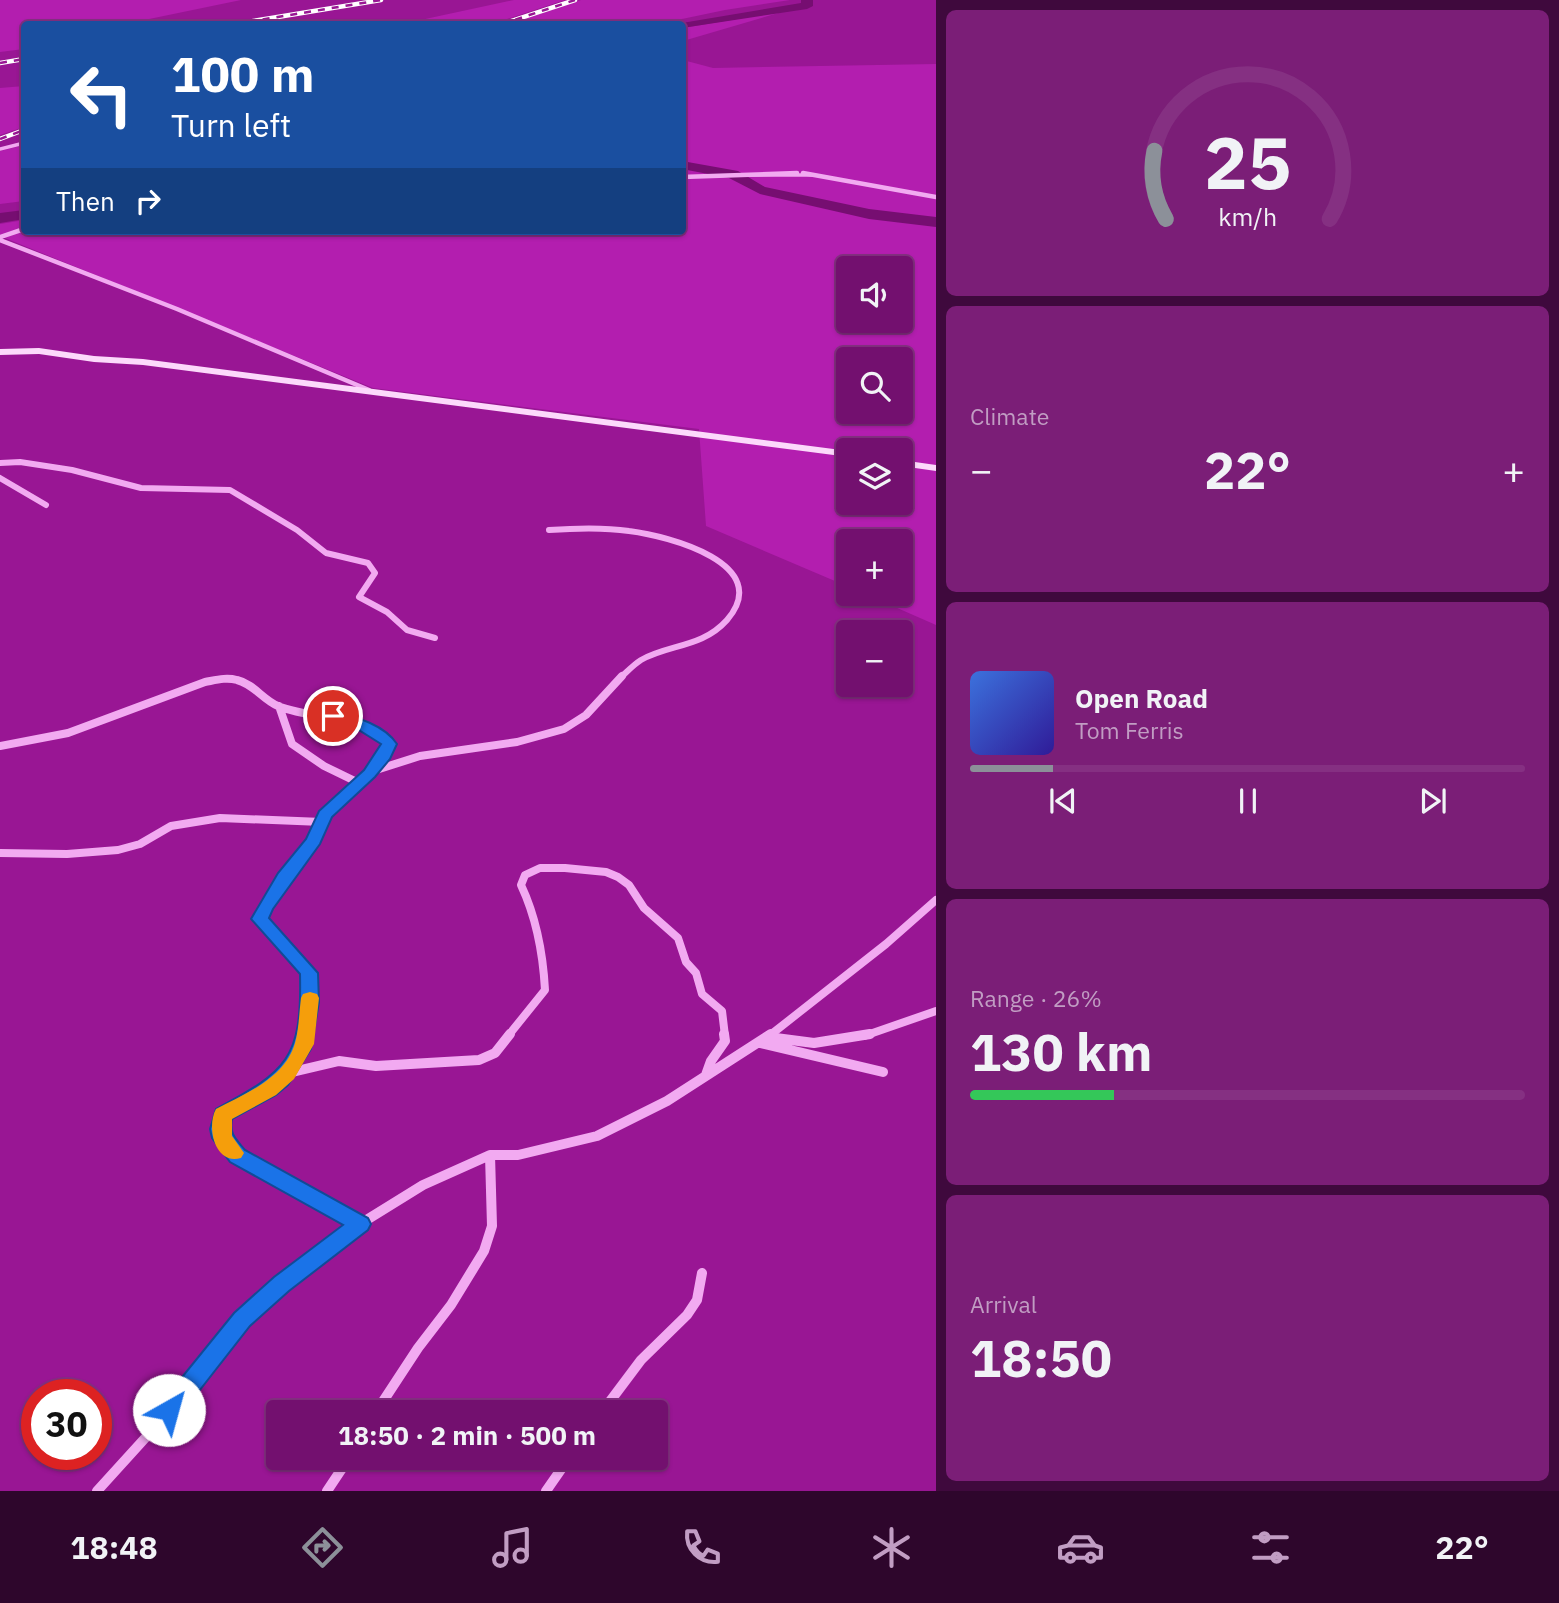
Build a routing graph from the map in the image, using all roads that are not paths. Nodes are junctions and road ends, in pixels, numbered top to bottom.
1 (21, 144) edge
2 (0, 149) edge
3 (686, 177) edge
4 (936, 197) edge
5 (21, 230) edge
6 (0, 239) edge
7 (0, 352) edge
8 (377, 393) junction
9 (836, 452) edge
10 (0, 463) edge
11 (913, 465) edge
12 (936, 468) edge
13 (0, 478) edge
14 (46, 505) dead end
15 (549, 530) dead end
16 (435, 638) dead end
17 (279, 706) junction
18 (0, 746) edge
19 (369, 773) junction
20 (359, 783) junction
21 (321, 822) junction
22 (0, 853) edge
23 (936, 900) edge
24 (936, 1012) edge
25 (764, 1040) junction
26 (883, 1072) dead end
27 (287, 1073) junction
28 (706, 1076) junction
29 (490, 1156) junction
30 (360, 1224) junction
31 (702, 1273) dead end
32 (384, 1400) edge
33 (611, 1400) edge
34 (341, 1470) edge
35 (561, 1470) edge
36 (97, 1491) edge
37 (327, 1491) edge
38 (546, 1491) edge

1 - 2 street
3 - 4 street
5 - 6 street
6 - 8 street
7 - 8 street
8 - 9 street
10 - 16 street
11 - 12 street
13 - 14 street
15 - 19 street
17 - 18 street
17 - 19 street
17 - 20 street
19 - 20 street
20 - 21 street
21 - 22 street
21 - 27 street
23 - 25 street
24 - 25 street
25 - 26 street
25 - 28 street
27 - 28 street
27 - 30 street
28 - 29 street
29 - 30 street
29 - 32 street
30 - 36 street
31 - 33 street
34 - 37 street
35 - 38 street

